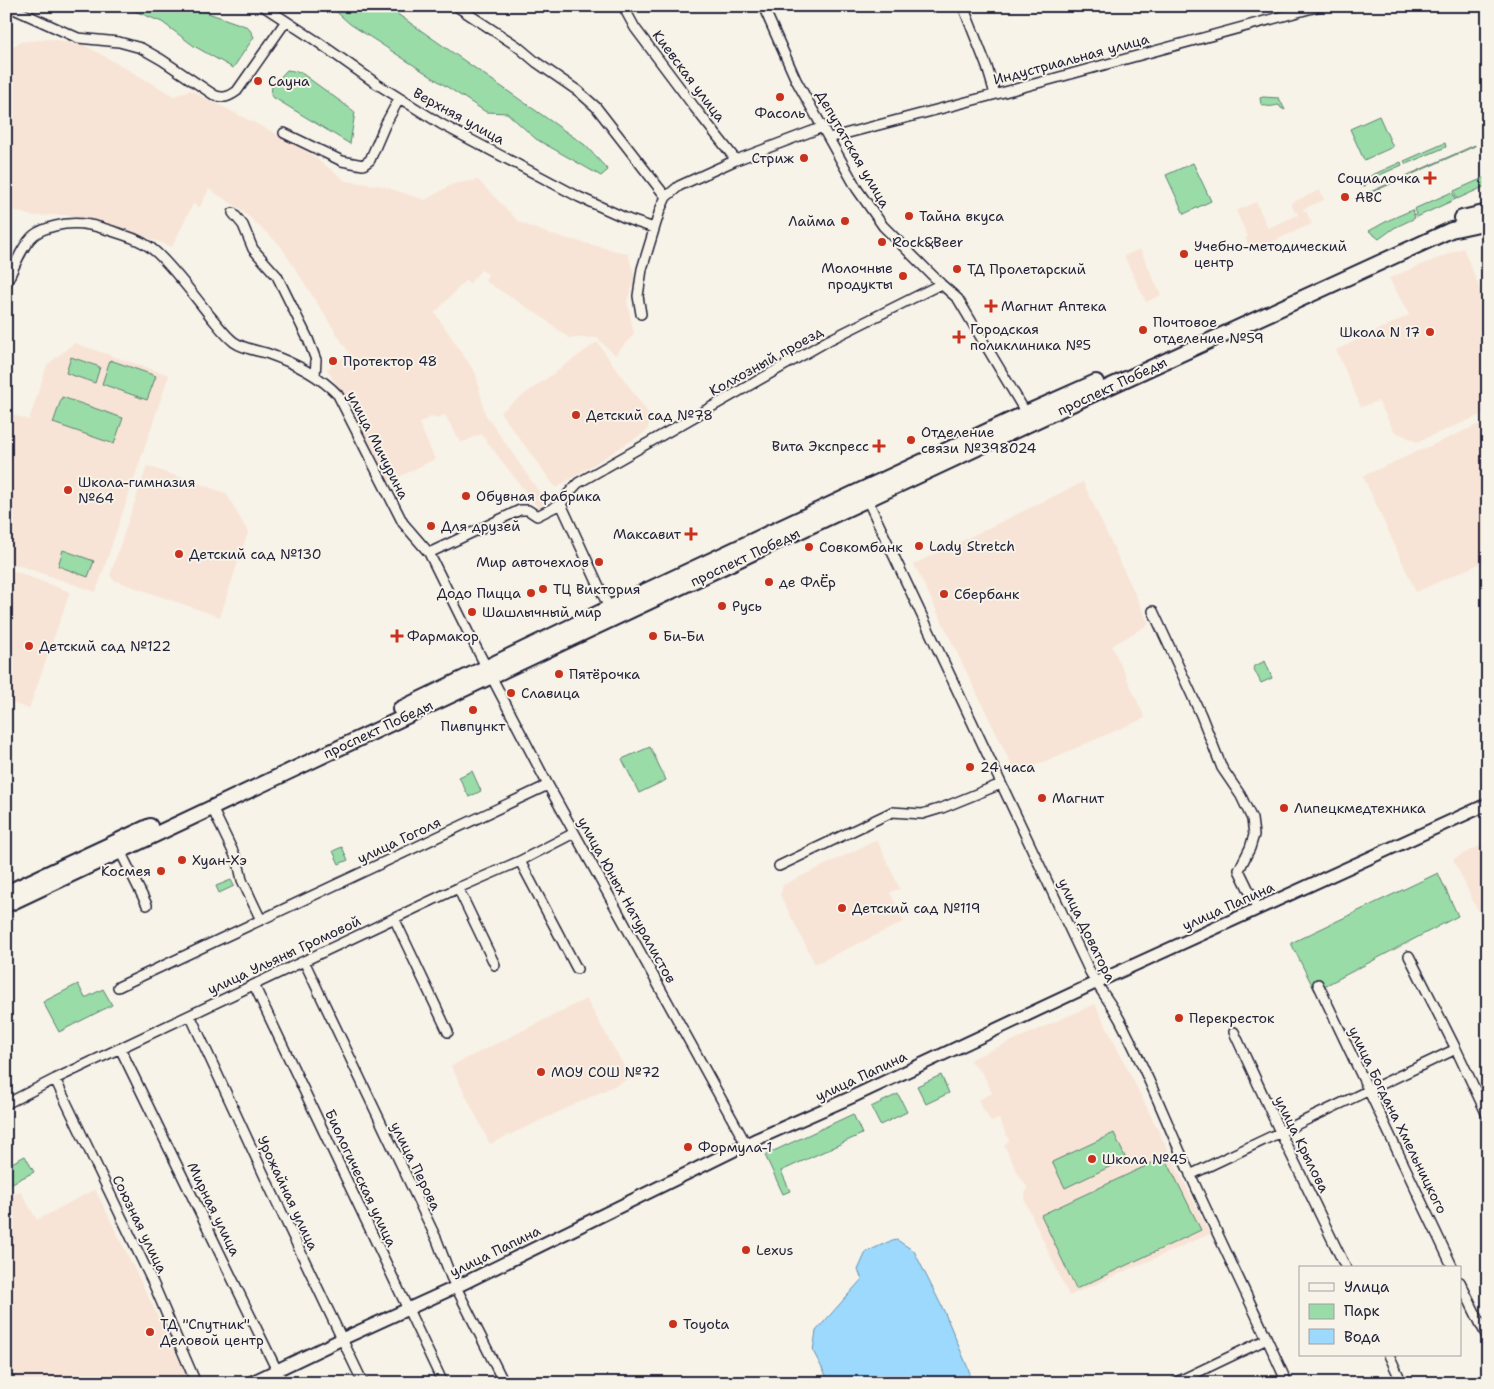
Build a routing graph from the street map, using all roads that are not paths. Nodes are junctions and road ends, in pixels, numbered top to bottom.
1 (10, 6) edge
2 (263, 6) edge
3 (456, 6) edge
4 (623, 6) edge
5 (762, 6) edge
6 (964, 6) edge
7 (1320, 6) edge
8 (286, 21) junction
9 (996, 94) junction
10 (399, 99) junction
11 (823, 128) junction
12 (284, 134) dead end
13 (828, 138) junction
14 (736, 160) junction
15 (666, 197) junction
16 (1488, 212) edge
17 (233, 213) dead end
18 (1488, 222) edge
19 (654, 228) junction
20 (6, 284) edge
21 (941, 284) junction
22 (641, 314) dead end
23 (315, 376) junction
24 (1026, 413) junction
25 (865, 495) junction
26 (561, 504) junction
27 (429, 552) junction
28 (609, 608) junction
29 (1153, 611) dead end
30 (489, 671) junction
31 (1001, 784) junction
32 (548, 785) junction
33 (1488, 804) edge
34 (212, 808) junction
35 (574, 833) junction
36 (120, 851) junction
37 (520, 861) junction
38 (779, 866) dead end
39 (458, 888) junction
40 (6, 893) edge
41 (6, 905) edge
42 (148, 905) dead end
43 (1258, 909) junction
44 (394, 918) junction
45 (261, 920) junction
46 (1409, 956) dead end
47 (304, 961) junction
48 (495, 965) dead end
49 (577, 969) dead end
50 (1096, 983) junction
51 (1318, 984) dead end
52 (254, 985) junction
53 (118, 987) dead end
54 (190, 1015) junction
55 (448, 1032) dead end
56 (1234, 1032) dead end
57 (120, 1048) junction
58 (1456, 1049) junction
59 (55, 1079) junction
60 (1368, 1090) junction
61 (6, 1104) edge
62 (1488, 1117) edge
63 (1280, 1132) junction
64 (746, 1144) junction
65 (1190, 1175) junction
66 (1345, 1266) edge
67 (1453, 1266) edge
68 (1462, 1286) edge
69 (456, 1287) junction
70 (408, 1309) junction
71 (1267, 1338) junction
72 (342, 1339) junction
73 (1488, 1339) edge
74 (1389, 1356) edge
75 (276, 1370) junction
76 (196, 1383) edge
77 (250, 1383) edge
78 (283, 1383) edge
79 (363, 1383) edge
80 (444, 1383) edge
81 (504, 1383) edge
82 (1175, 1383) edge
83 (1287, 1383) edge
84 (1402, 1383) edge

1 - 8 street
2 - 8 street, Верхняя улица
3 - 15 street
4 - 14 street, Киевская улица
5 - 11 street, Депутатская улица
6 - 9 street
7 - 9 street, Индустриальная улица
8 - 10 street, Верхняя улица
9 - 13 street, Индустриальная улица
10 - 12 street
10 - 19 street, Верхняя улица
11 - 13 street, Депутатская улица
11 - 14 street
13 - 21 street, Депутатская улица
14 - 15 street
15 - 19 street
16 - 24 main road, проспект Победы
17 - 23 street
18 - 25 main road, проспект Победы
19 - 22 street
20 - 23 street, улица Мичурина
21 - 24 street, Депутатская улица
21 - 26 street, Колхозный проезд
23 - 27 street, улица Мичурина
24 - 25 main road, проспект Победы
25 - 28 main road, проспект Победы
25 - 30 main road, проспект Победы
25 - 31 street, улица Доватора
26 - 27 street, Колхозный проезд
26 - 28 street
27 - 30 street, улица Мичурина
28 - 30 main road, проспект Победы
29 - 43 street
30 - 32 street, улица Юных Натуралистов
30 - 34 main road, проспект Победы
30 - 40 main road, проспект Победы
31 - 38 street
31 - 50 street, улица Доватора
32 - 35 street, улица Юных Натуралистов
32 - 45 street, улица Гоголя
33 - 43 street, улица Папина
34 - 36 main road, проспект Победы
34 - 45 street
35 - 37 street, улица Ульяны Громовой
35 - 64 street, улица Юных Натуралистов
36 - 41 main road, проспект Победы
36 - 42 street
37 - 39 street, улица Ульяны Громовой
37 - 49 street
39 - 44 street, улица Ульяны Громовой
39 - 48 street
43 - 50 street, улица Папина
44 - 47 street, улица Ульяны Громовой
44 - 55 street
45 - 53 street, улица Гоголя
46 - 58 street
47 - 52 street, улица Ульяны Громовой
47 - 69 street, улица Перова
50 - 64 street, улица Папина
50 - 65 street, улица Доватора
51 - 60 street, улица Богдана Хмельницкого
52 - 54 street, улица Ульяны Громовой
52 - 70 street, Биологическая улица
54 - 57 street, улица Ульяны Громовой
54 - 72 street, Урожайная улица
56 - 63 street, улица Крылова
57 - 59 street, улица Ульяны Громовой
57 - 75 street, Мирная улица
58 - 60 street
58 - 62 street
59 - 61 street, улица Ульяны Громовой
59 - 76 street, Союзная улица
60 - 63 street
60 - 67 street, улица Богдана Хмельницкого
63 - 65 street
63 - 66 street, улица Крылова
64 - 69 street, улица Папина
65 - 71 street, улица Доватора
68 - 73 street
69 - 70 street, улица Папина
69 - 81 street, улица Перова
70 - 72 street, улица Папина
70 - 80 street, Биологическая улица
71 - 82 street
71 - 83 street, улица Доватора
72 - 75 street, улица Папина
72 - 79 street, Урожайная улица
74 - 84 street
75 - 77 street, улица Папина
75 - 78 street, Мирная улица

